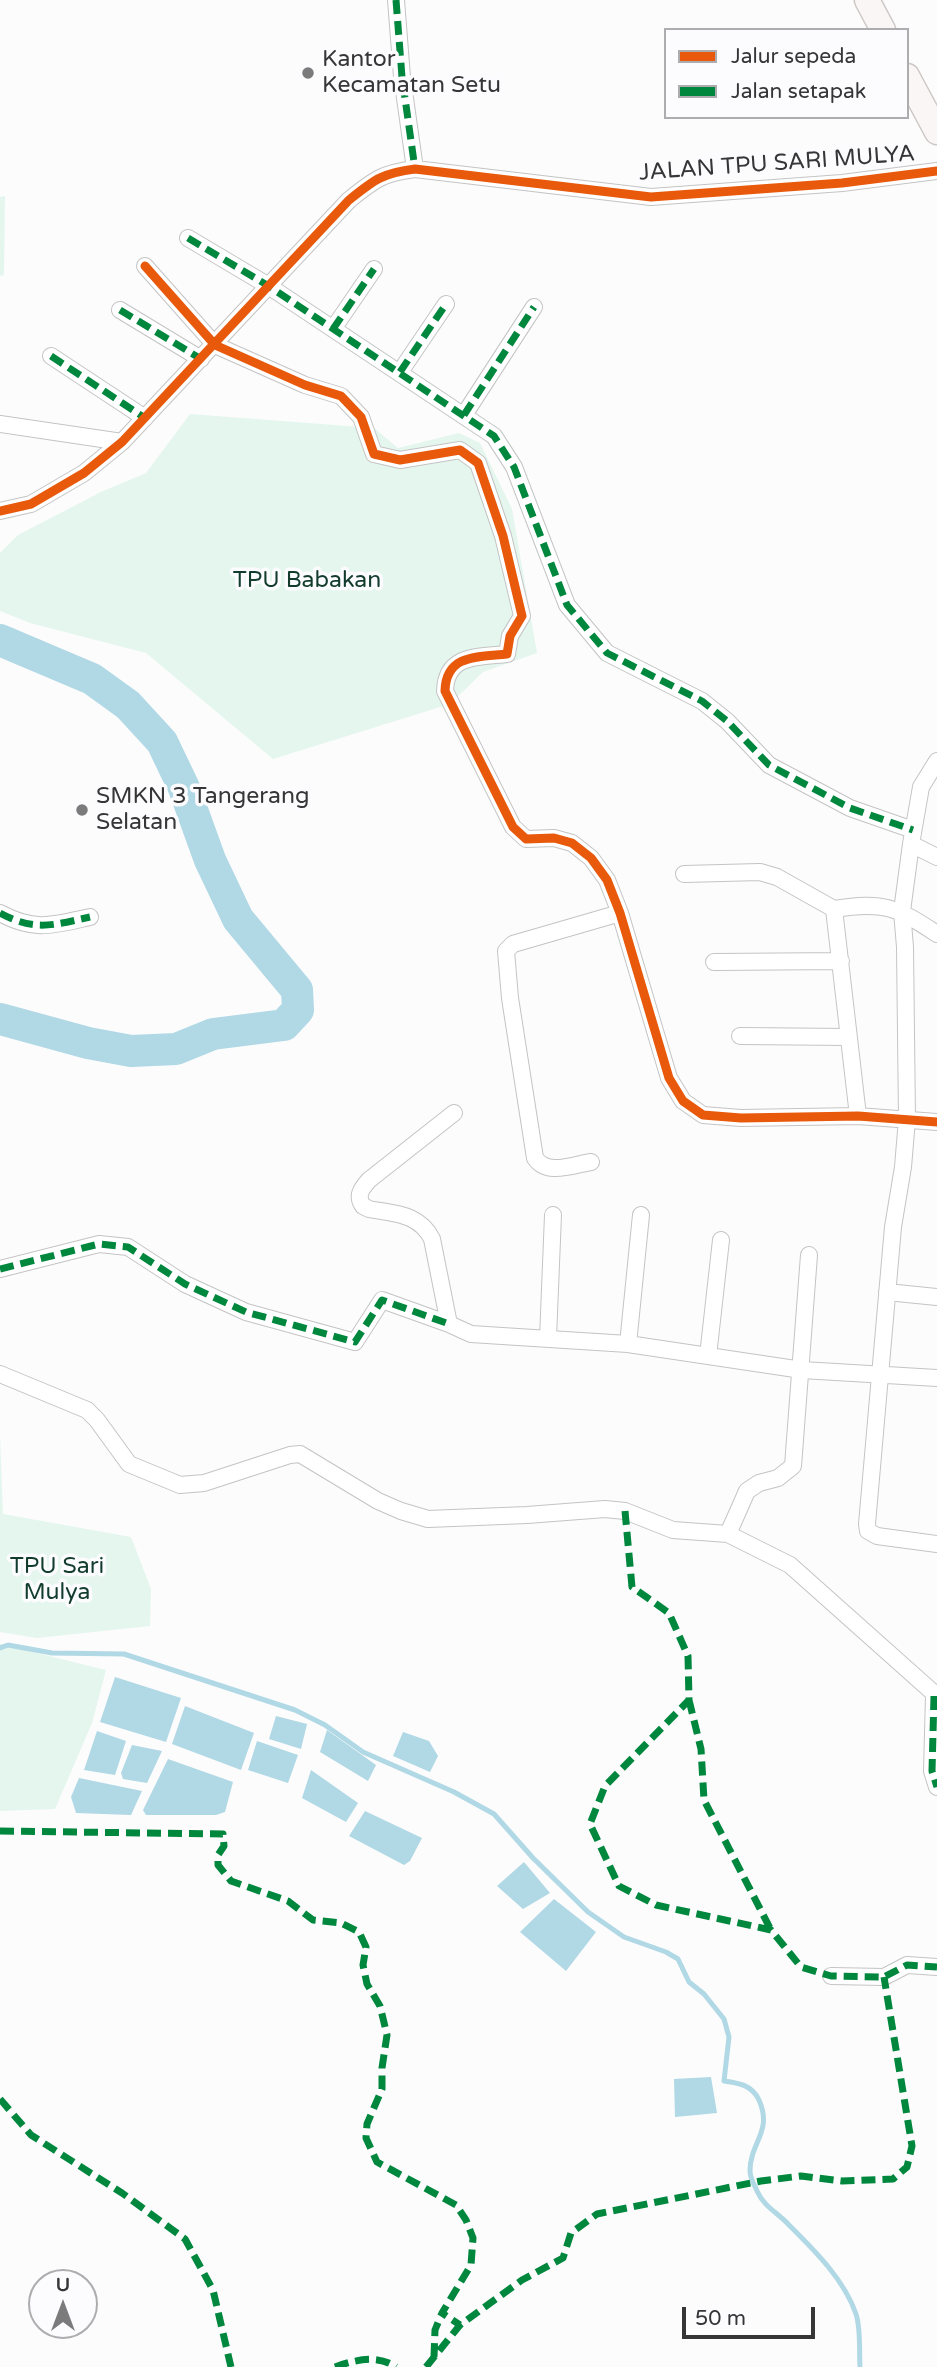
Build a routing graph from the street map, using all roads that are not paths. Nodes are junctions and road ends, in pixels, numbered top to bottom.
1 (396, 0) edge
2 (867, 0) edge
3 (882, 28) edge
4 (909, 80) edge
5 (937, 132) edge
6 (415, 169) junction
7 (937, 171) edge
8 (188, 238) dead end
9 (145, 266) dead end
10 (374, 269) dead end
11 (267, 285) junction
12 (446, 304) dead end
13 (534, 307) dead end
14 (120, 310) dead end
15 (333, 328) junction
16 (215, 345) junction
17 (51, 356) dead end
18 (201, 359) junction
19 (400, 372) junction
20 (464, 415) junction
21 (145, 418) junction
22 (0, 424) edge
23 (122, 442) junction
24 (0, 511) edge
25 (936, 763) edge
26 (912, 837) junction
27 (937, 858) edge
28 (684, 874) dead end
29 (834, 909) junction
30 (902, 911) junction
31 (0, 913) edge
32 (620, 914) junction
33 (90, 917) dead end
34 (937, 934) edge
35 (841, 961) junction
36 (714, 962) dead end
37 (740, 1036) dead end
38 (848, 1037) junction
39 (454, 1113) dead end
40 (858, 1116) junction
41 (907, 1119) junction
42 (937, 1122) edge
43 (591, 1162) dead end
44 (553, 1215) dead end
45 (640, 1215) dead end
46 (721, 1240) dead end
47 (809, 1255) dead end
48 (0, 1269) edge
49 (887, 1292) junction
50 (937, 1297) edge
51 (449, 1324) junction
52 (548, 1338) junction
53 (628, 1344) junction
54 (708, 1356) junction
55 (802, 1370) junction
56 (0, 1374) edge
57 (881, 1375) junction
58 (937, 1378) edge
59 (729, 1534) junction
60 (937, 1544) edge
61 (936, 1696) edge
62 (937, 1787) edge
63 (937, 1967) edge
64 (831, 1976) dead end

1 - 6 street
2 - 3 main road
4 - 5 main road
6 - 7 street, JALAN TPU SARI MULYA
6 - 11 street, JALAN TPU SARI MULYA
8 - 11 street
9 - 16 street
10 - 15 street
11 - 15 street
11 - 16 street, JALAN TPU SARI MULYA
12 - 19 street
13 - 20 street
14 - 18 street
15 - 19 street
16 - 18 street, JALAN TPU SARI MULYA
16 - 32 street
17 - 21 street
18 - 21 street, JALAN TPU SARI MULYA
19 - 20 street
20 - 26 street
21 - 23 street, JALAN TPU SARI MULYA
22 - 23 street
23 - 24 street, JALAN TPU SARI MULYA
25 - 26 street
26 - 27 street
26 - 30 street
28 - 29 street
29 - 30 street
29 - 35 street
30 - 34 street
30 - 41 street
31 - 33 street
32 - 40 street
32 - 43 street
35 - 36 street
35 - 38 street
37 - 38 street
38 - 40 street
39 - 51 street
40 - 41 street
41 - 42 street
41 - 49 street
44 - 52 street
45 - 53 street
46 - 54 street
47 - 55 street
48 - 51 street
49 - 50 street
49 - 57 street
51 - 52 street
52 - 53 street
53 - 54 street
54 - 55 street
55 - 57 street
55 - 59 street
56 - 59 street
57 - 58 street
57 - 60 street
59 - 61 street
61 - 62 street
63 - 64 street

